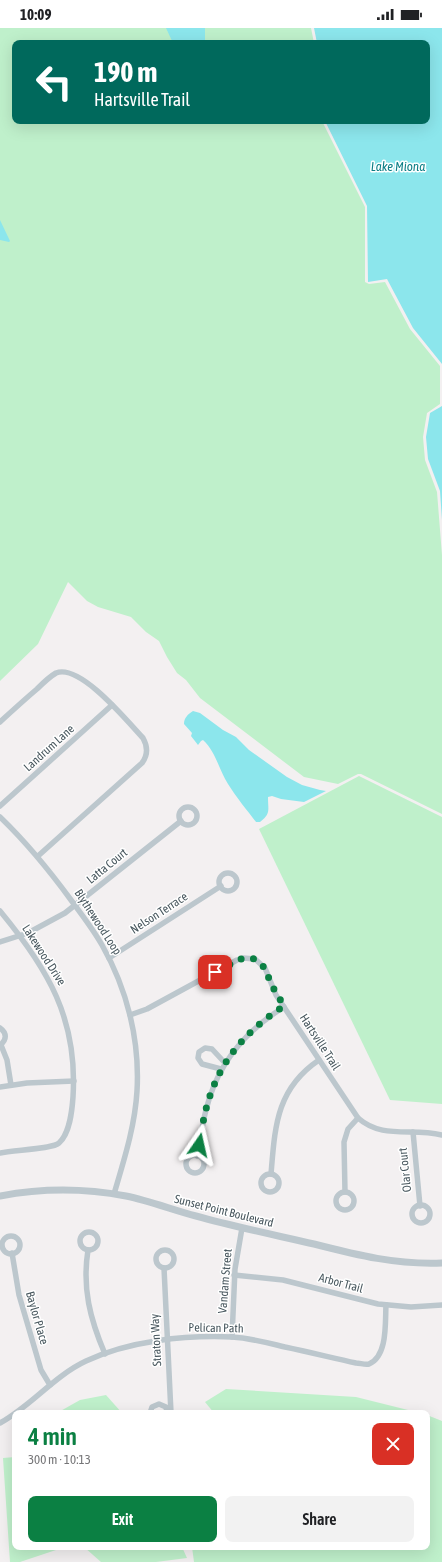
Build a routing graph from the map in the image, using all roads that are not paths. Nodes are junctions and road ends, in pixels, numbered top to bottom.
1 (112, 705) junction
2 (0, 722) edge
3 (0, 806) edge
4 (0, 817) edge
5 (181, 821) dead end
6 (38, 856) junction
7 (221, 886) dead end
8 (75, 906) junction
9 (0, 911) edge
10 (19, 935) junction
11 (0, 942) edge
12 (109, 958) junction
13 (284, 1006) junction
14 (130, 1015) junction
15 (0, 1028) edge
16 (0, 1045) edge
17 (319, 1060) junction
18 (225, 1063) junction
19 (221, 1069) junction
20 (74, 1082) junction
21 (11, 1085) junction
22 (0, 1087) edge
23 (358, 1118) junction
24 (413, 1132) junction
25 (442, 1135) edge
26 (0, 1153) edge
27 (197, 1156) dead end
28 (271, 1174) dead end
29 (345, 1192) dead end
30 (114, 1194) junction
31 (0, 1196) edge
32 (420, 1206) dead end
33 (242, 1228) junction
34 (88, 1250) dead end
35 (12, 1253) dead end
36 (442, 1263) edge
37 (164, 1268) dead end
38 (234, 1275) junction
39 (386, 1305) junction
40 (442, 1305) edge
41 (232, 1337) junction
42 (167, 1339) junction
43 (105, 1354) junction
44 (50, 1385) junction
45 (19, 1410) edge
46 (151, 1410) edge
47 (168, 1410) edge
48 (169, 1410) edge
49 (12, 1415) edge
50 (0, 1423) edge

1 - 2 street
1 - 3 street, Landrum Lane
1 - 6 street
4 - 6 street, Blythewood Loop
5 - 8 street, Latta Court
6 - 8 street, Blythewood Loop
7 - 12 street, Nelson Terrace
8 - 10 street, Latta Court
8 - 12 street, Blythewood Loop
9 - 10 street, Lakewood Drive
10 - 11 street, Latta Court
10 - 20 street, Lakewood Drive
12 - 14 street, Blythewood Loop
13 - 14 street, Hartsville Trail
13 - 17 street, Hartsville Trail
13 - 18 street
14 - 30 street, Blythewood Loop
15 - 16 street
16 - 21 street
17 - 23 street, Hartsville Trail
17 - 28 street
18 - 19 street
18 - 19 street
19 - 27 street
20 - 21 street
20 - 26 street, Lakewood Drive
21 - 22 street
23 - 24 street, Hartsville Trail
23 - 29 street
24 - 25 street, Hartsville Trail
24 - 32 street, Olar Court
30 - 31 street, Sunset Point Boulevard
30 - 33 street, Sunset Point Boulevard
33 - 36 street, Sunset Point Boulevard
33 - 38 street, Vandam Street
34 - 43 street
35 - 44 street, Baylor Place
37 - 42 street, Straton Way
38 - 39 street, Arbor Trail
38 - 41 street, Vandam Street
39 - 40 street, Arbor Trail
39 - 41 street, Pelican Path
41 - 42 street, Pelican Path
42 - 43 street, Pelican Path
42 - 48 street, Straton Way
43 - 44 street, Pelican Path
44 - 45 street, Pelican Path
46 - 47 street, Straton Way
49 - 50 street, Pelican Path

